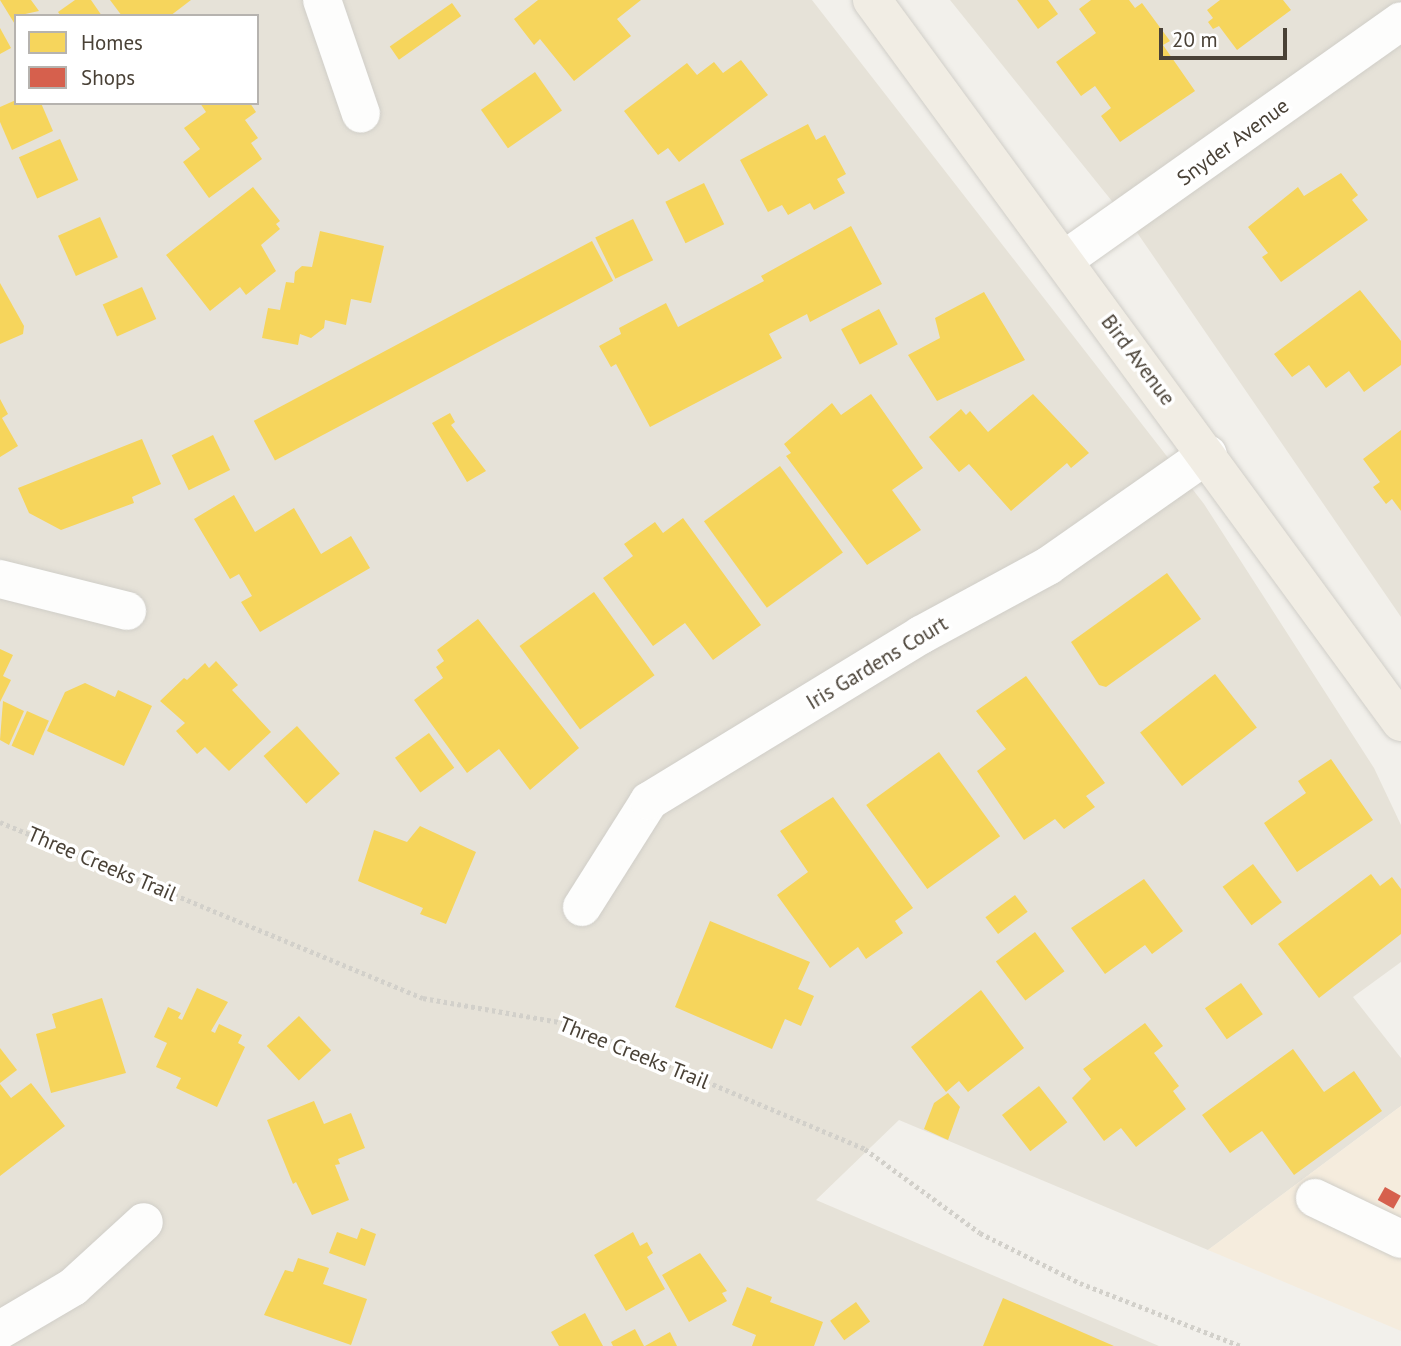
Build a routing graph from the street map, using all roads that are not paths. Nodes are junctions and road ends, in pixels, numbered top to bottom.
1 (322, 0) edge
2 (872, 0) edge
3 (1401, 21) edge
4 (361, 114) dead end
5 (1064, 260) junction
6 (1208, 454) junction
7 (0, 579) edge
8 (127, 611) dead end
9 (1401, 722) edge
10 (583, 907) dead end
11 (1315, 1198) dead end
12 (144, 1222) dead end
13 (1401, 1239) edge
14 (0, 1330) edge

1 - 4 street
2 - 5 main road, Bird Avenue
3 - 5 street, Snyder Avenue
5 - 6 main road, Bird Avenue
6 - 9 main road, Bird Avenue
6 - 10 street, Iris Gardens Court
7 - 8 street
11 - 13 street
12 - 14 street

